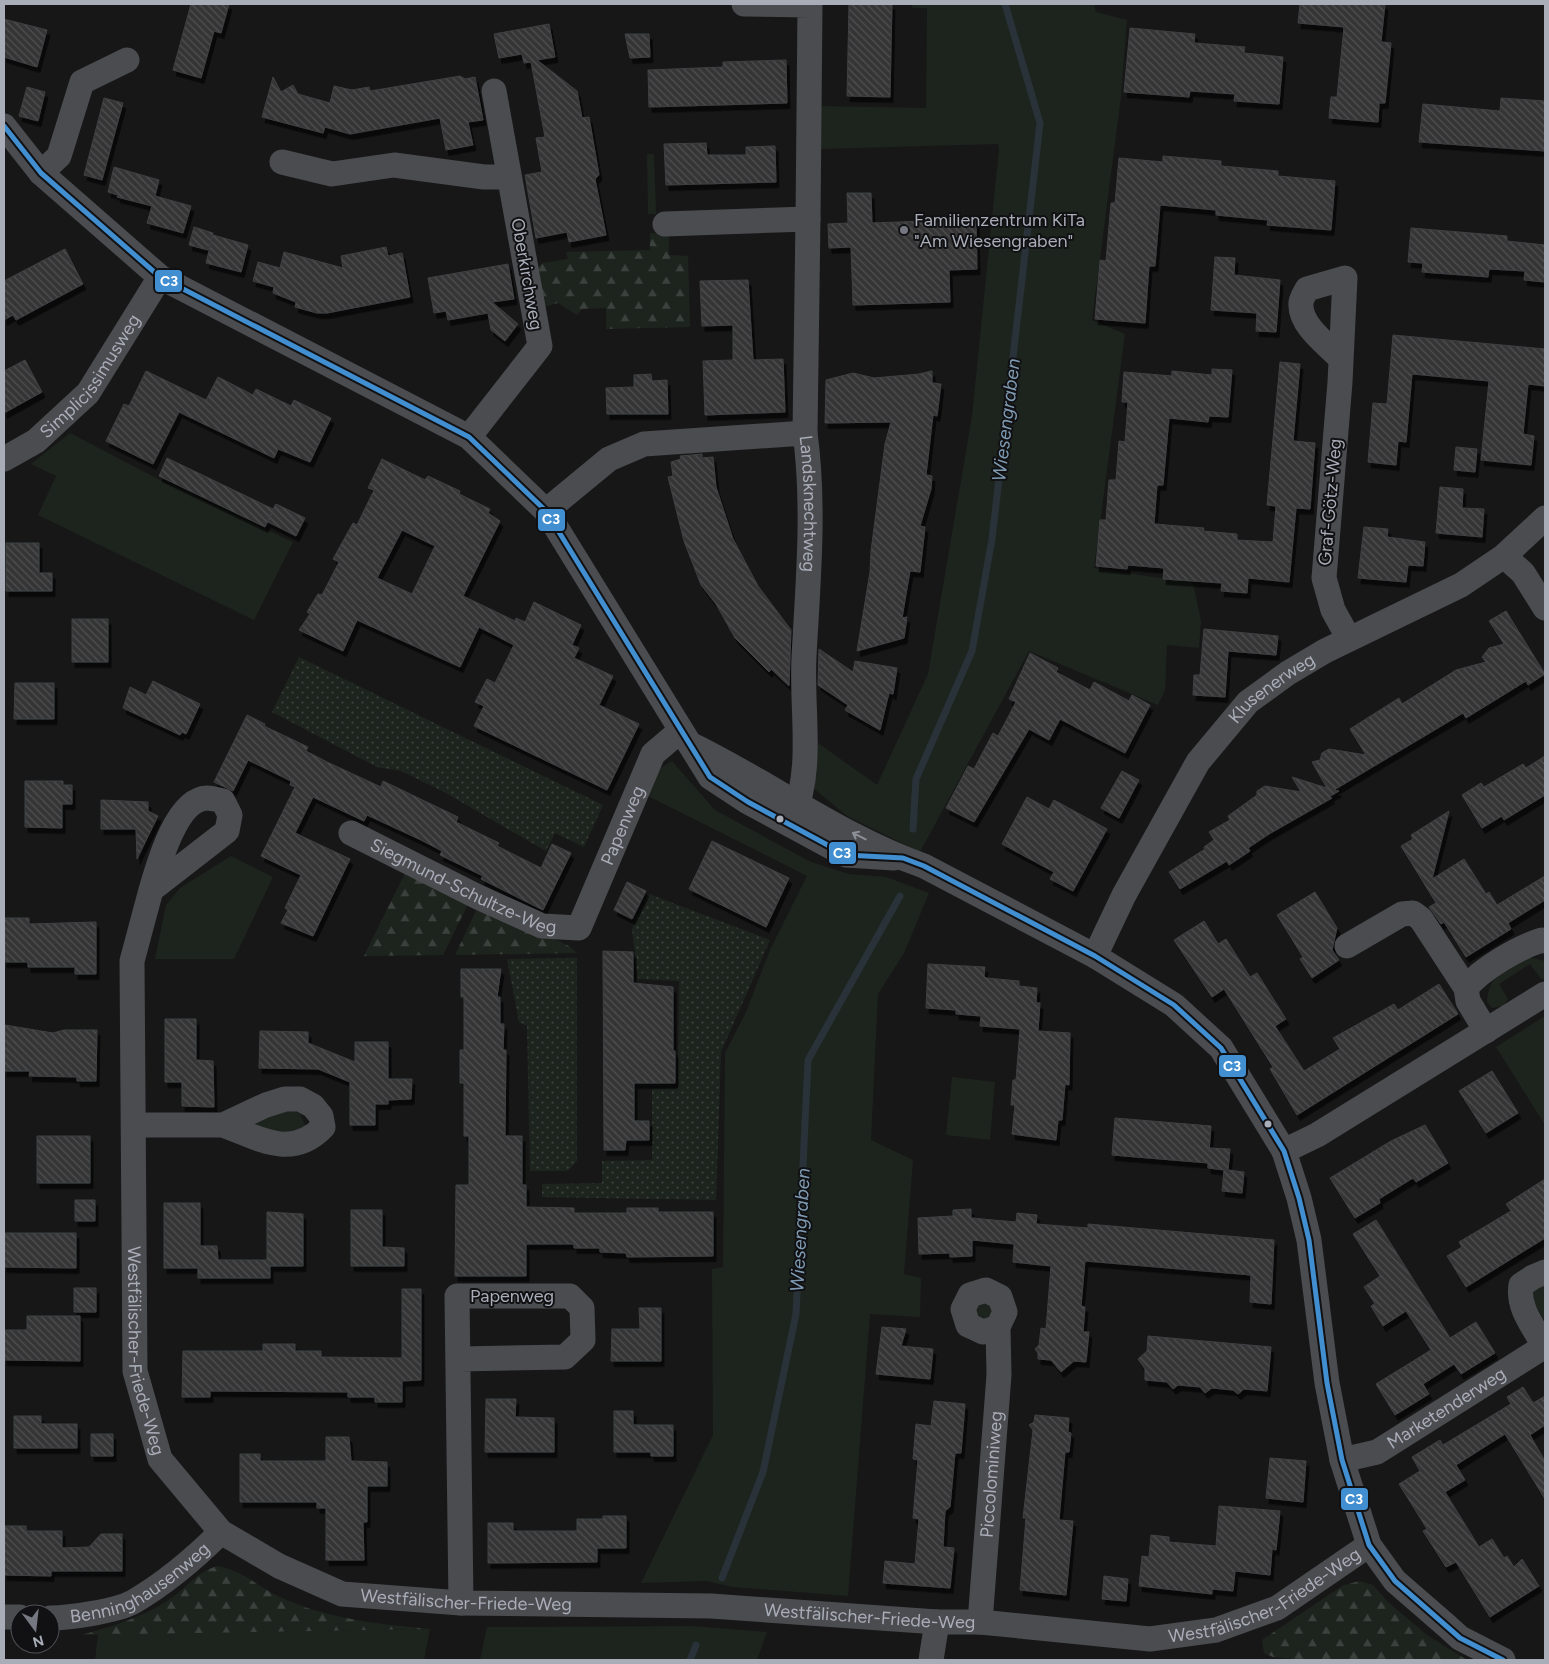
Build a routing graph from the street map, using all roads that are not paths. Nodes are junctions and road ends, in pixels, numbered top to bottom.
1 (740, 4) edge
2 (126, 60) dead end
3 (494, 91) dead end
4 (4, 126) edge
5 (282, 162) dead end
6 (41, 173) junction
7 (509, 177) junction
8 (808, 220) junction
9 (665, 224) dead end
10 (160, 277) junction
11 (1341, 359) dead end
12 (805, 433) junction
13 (469, 437) junction
14 (4, 458) edge
15 (546, 511) junction
16 (1545, 518) edge
17 (1504, 556) junction
18 (1545, 608) edge
19 (1349, 639) junction
20 (685, 738) junction
21 (794, 814) junction
22 (351, 833) dead end
23 (151, 890) dead end
24 (579, 928) joint
25 (1545, 941) edge
26 (1347, 946) dead end
27 (1095, 956) junction
28 (1466, 988) junction
29 (1545, 994) edge
30 (1486, 1031) junction
31 (223, 1124) dead end
32 (134, 1125) junction
33 (1284, 1151) junction
34 (1545, 1272) edge
35 (998, 1327) dead end
36 (1545, 1346) edge
37 (458, 1358) junction
38 (1342, 1460) junction
39 (221, 1532) junction
40 (1369, 1545) junction
41 (461, 1603) junction
42 (60, 1618) edge
43 (936, 1622) junction
44 (980, 1622) junction
45 (930, 1660) edge
46 (1503, 1660) edge

1 - 8 street
2 - 6 street
3 - 7 street, Oberkirchweg
4 - 6 street
5 - 7 street
6 - 10 street
7 - 13 street, Oberkirchweg
8 - 9 street
8 - 12 street
10 - 13 street
10 - 14 street, Simplicissimusweg
11 - 19 street, Graf-Götz-Weg
12 - 15 street, Landsknechtweg
12 - 21 street, Landsknechtweg
13 - 15 street
15 - 20 street
16 - 17 street, Klusenerweg
17 - 18 street
17 - 19 street, Klusenerweg
19 - 27 street, Klusenerweg
20 - 21 street
20 - 24 street, Papenweg
21 - 27 street
22 - 24 street, Siegmund-Schultze-Weg
23 - 32 street, Westfälischer-Friede-Weg
25 - 28 street
26 - 28 street
27 - 33 street
28 - 30 street
29 - 30 street
30 - 33 street
31 - 32 street
32 - 39 street, Westfälischer-Friede-Weg
33 - 38 street
34 - 36 street, Marketenderweg
35 - 44 street, Piccolominiweg
36 - 38 street, Marketenderweg
37 - 37 street, Papenweg
37 - 41 street, Papenweg
38 - 40 street
39 - 41 street, Westfälischer-Friede-Weg
39 - 42 street, Benninghausenweg
40 - 44 street, Westfälischer-Friede-Weg
40 - 46 street
41 - 43 street, Westfälischer-Friede-Weg
43 - 44 street, Westfälischer-Friede-Weg
43 - 45 street

